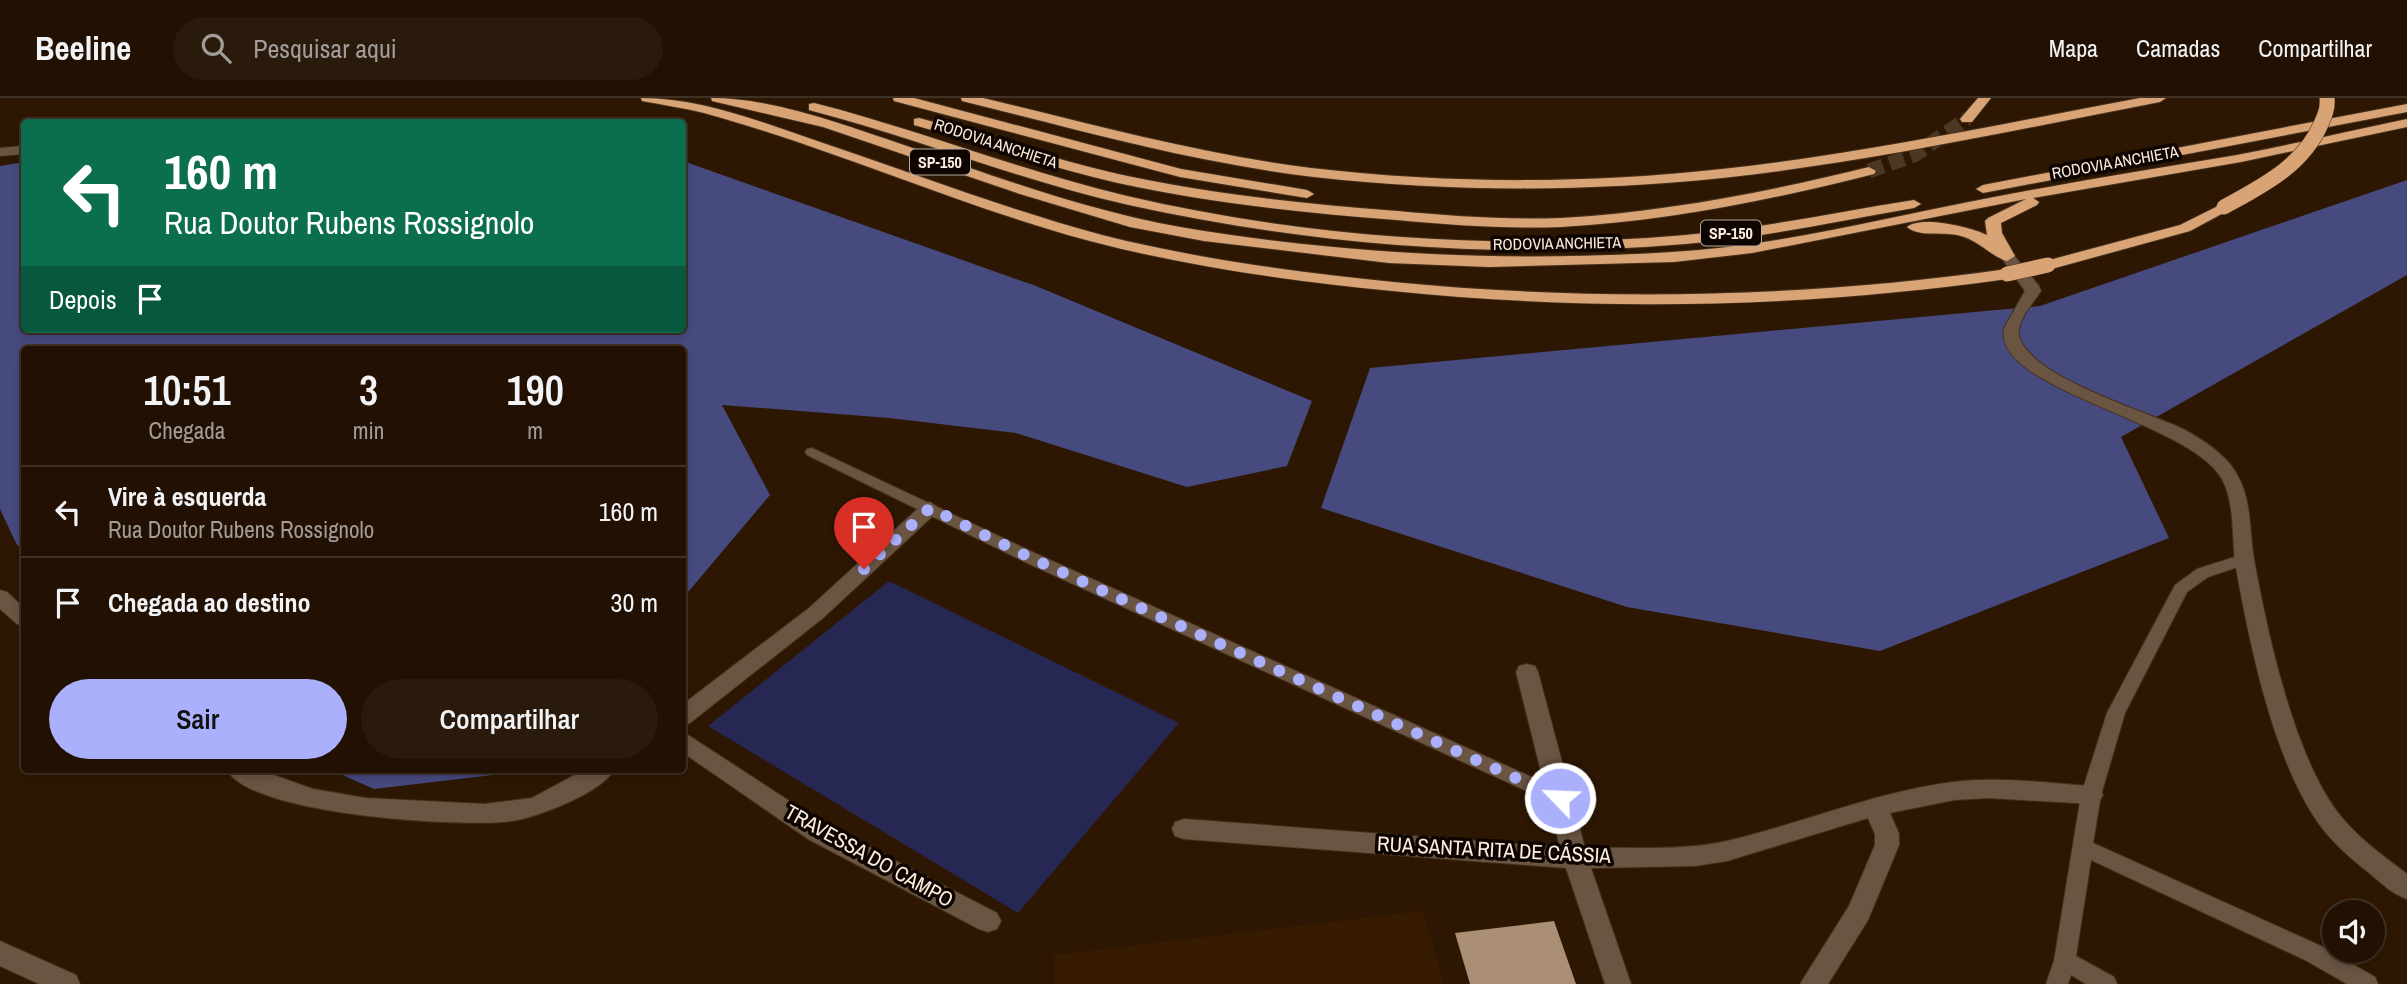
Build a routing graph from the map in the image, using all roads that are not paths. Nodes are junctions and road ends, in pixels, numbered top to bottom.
1 (647, 98) edge
2 (717, 98) edge
3 (779, 98) edge
4 (832, 98) edge
5 (899, 98) edge
6 (967, 98) edge
7 (1985, 98) edge
8 (2160, 98) edge
9 (2327, 98) edge
10 (2407, 108) edge
11 (1967, 119) tunnel mouth
12 (2407, 123) edge
13 (21, 150) edge
14 (0, 152) edge
15 (1869, 171) tunnel mouth
16 (2066, 187) junction
17 (1651, 215) junction
18 (1878, 225) junction
19 (2007, 256) junction
20 (812, 452) dead end
21 (930, 508) junction
22 (2244, 559) junction
23 (0, 597) edge
24 (21, 616) edge
25 (1527, 672) dead end
26 (686, 714) edge
27 (686, 743) edge
28 (246, 773) edge
29 (598, 773) edge
30 (2091, 795) junction
31 (1560, 798) junction
32 (1875, 806) junction
33 (1184, 829) dead end
34 (2084, 848) junction
35 (1575, 858) junction
36 (2407, 888) edge
37 (988, 921) dead end
38 (0, 953) edge
39 (2065, 961) junction
40 (67, 984) edge
41 (1618, 984) edge
42 (1813, 984) edge
43 (2057, 984) edge
44 (2106, 984) edge
45 (2367, 984) edge

1 - 9 highway, bridge
2 - 18 highway, RODOVIA ANCHIETA / SP-150
3 - 10 highway, RODOVIA ANCHIETA / SP-150
4 - 17 highway
5 - 17 highway
6 - 8 highway, RODOVIA ANCHIETA
7 - 11 highway
12 - 16 highway, RODOVIA ANCHIETA / SP-150
13 - 14 street
15 - 17 highway
16 - 18 highway, RODOVIA ANCHIETA / SP-150
16 - 19 highway
18 - 19 highway
19 - 22 street
20 - 21 lane
21 - 26 street
21 - 31 lane
22 - 30 lane
22 - 36 street
23 - 24 street
25 - 31 street
27 - 37 street, TRAVESSA DO CAMPO
28 - 29 street
30 - 32 street, RUA SANTA RITA DE CÁSSIA
30 - 34 lane
31 - 35 street
32 - 35 street, RUA SANTA RITA DE CÁSSIA
32 - 42 street
33 - 35 street, RUA SANTA RITA DE CÁSSIA
34 - 39 lane
34 - 45 lane
35 - 41 street
38 - 40 street
39 - 43 lane
39 - 44 lane

